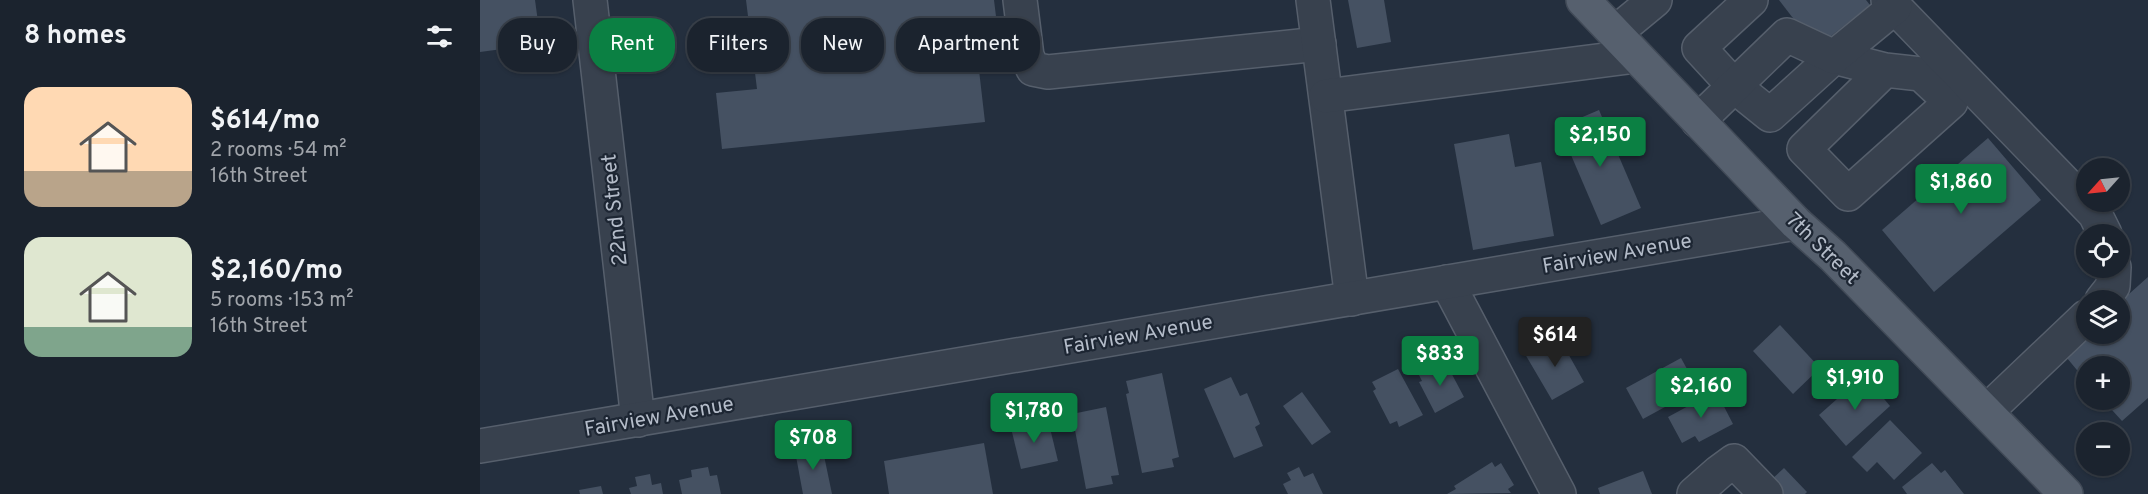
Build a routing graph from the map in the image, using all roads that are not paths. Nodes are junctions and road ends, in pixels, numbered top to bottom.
1 (590, 0) edge
2 (1020, 0) edge
3 (1313, 0) edge
4 (1583, 0) edge
5 (1655, 0) edge
6 (1753, 0) edge
7 (1891, 3) edge
8 (1787, 35) junction
9 (1318, 44) junction
10 (1625, 45) junction
11 (1834, 57) junction
12 (1885, 70) junction
13 (1734, 86) junction
14 (1326, 96) junction
15 (1770, 116) junction
16 (1698, 121) junction
17 (1804, 149) junction
18 (1796, 223) junction
19 (2100, 224) edge
20 (1447, 282) junction
21 (1352, 299) junction
22 (2076, 326) edge
23 (1987, 411) junction
24 (638, 420) junction
25 (480, 446) edge
26 (1559, 494) edge
27 (1694, 494) edge
28 (1766, 494) edge
29 (2066, 494) edge

1 - 24 street, 22nd Street
2 - 9 street
3 - 9 street
4 - 10 main road, 7th Street
5 - 10 street
6 - 8 street
6 - 13 street
7 - 11 street
7 - 19 street
8 - 11 street
8 - 13 street
9 - 14 street
10 - 14 street
10 - 16 main road, 7th Street
11 - 12 street
11 - 15 street
12 - 17 street
12 - 17 street
13 - 15 street
13 - 16 street
14 - 21 street
15 - 17 street
16 - 18 main road, 7th Street
18 - 20 street, Fairview Avenue
18 - 23 main road, 7th Street
20 - 21 street, Fairview Avenue
20 - 26 street
21 - 24 street, Fairview Avenue
22 - 23 street
23 - 29 main road, 7th Street
24 - 25 street, Fairview Avenue
27 - 28 street

